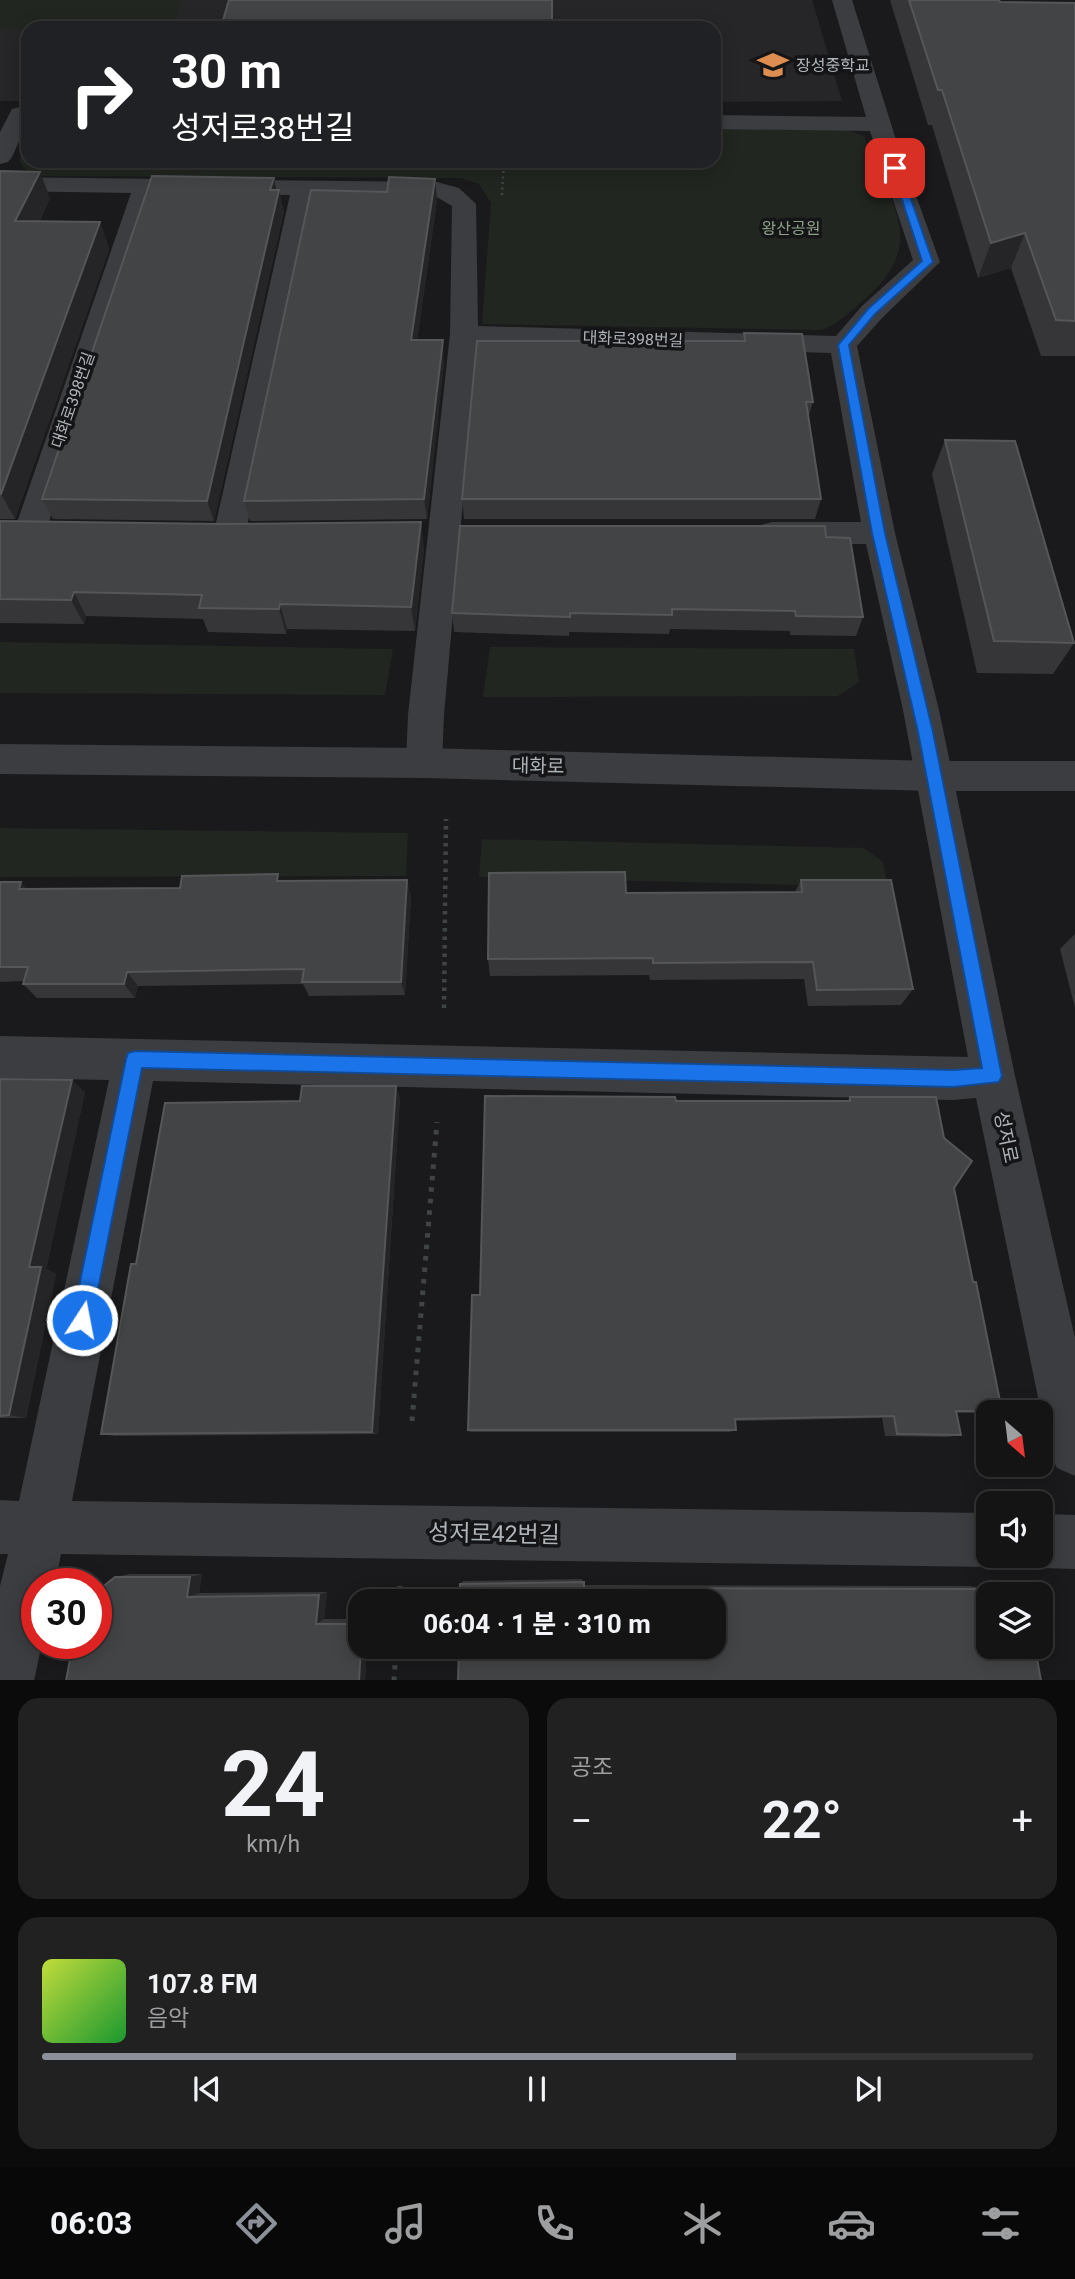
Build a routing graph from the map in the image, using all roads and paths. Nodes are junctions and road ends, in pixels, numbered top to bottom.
1 (842, 0) edge
2 (16, 114) edge
3 (721, 122) edge
4 (880, 124) junction
5 (0, 157) edge
6 (0, 184) edge
7 (145, 187) junction
8 (304, 189) junction
9 (464, 334) junction
10 (843, 345) junction
11 (746, 533) edge
12 (879, 533) junction
13 (28, 534) edge
14 (229, 536) edge
15 (0, 759) edge
16 (424, 763) junction
17 (934, 776) junction
18 (1075, 776) edge
19 (446, 819) dead end
20 (444, 1008) dead end
21 (0, 1057) edge
22 (135, 1059) junction
23 (993, 1076) junction
24 (437, 1122) dead end
25 (412, 1421) dead end
26 (1075, 1450) edge
27 (20, 1528) edge
28 (976, 1541) edge
29 (1053, 1541) edge
30 (1075, 1542) edge
31 (395, 1659) edge
32 (6, 1680) edge
33 (394, 1680) edge

1 - 4 street
2 - 5 street
3 - 4 street
4 - 10 street
6 - 7 street
7 - 8 street
7 - 13 street, 대화로398번길
8 - 9 street
8 - 14 street
9 - 10 street, 대화로398번길
9 - 16 street
10 - 12 street, 성저로
11 - 12 street
12 - 17 street, 성저로
15 - 16 street, 대화로
16 - 17 street, 대화로
17 - 18 street, 대화로
17 - 23 street, 성저로
19 - 20 path
21 - 22 street
22 - 23 street
22 - 27 street
23 - 26 street, 성저로
24 - 25 path
27 - 28 street, 성저로42번길
27 - 32 street
29 - 30 street
31 - 33 path

